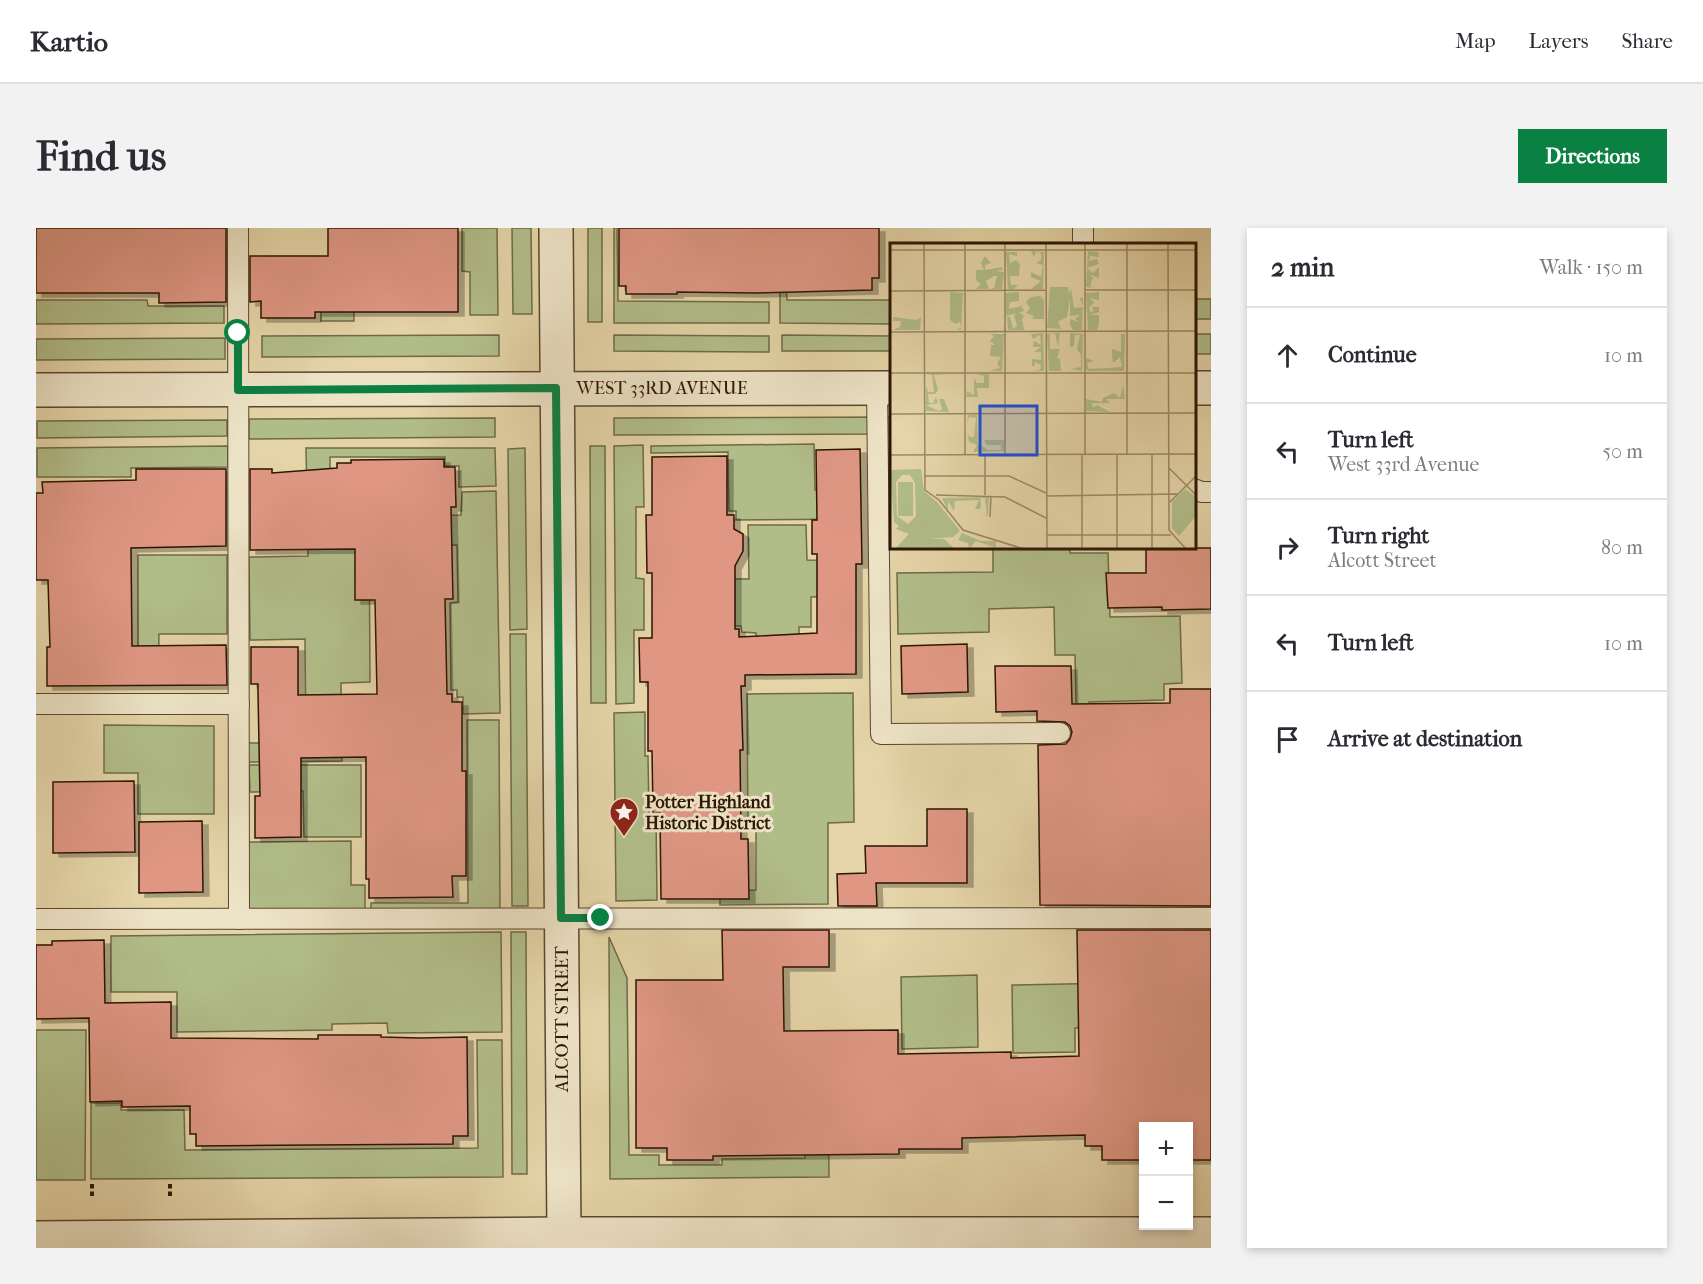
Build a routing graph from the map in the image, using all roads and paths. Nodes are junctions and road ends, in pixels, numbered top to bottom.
1 (238, 228) edge
2 (556, 228) edge
3 (556, 388) junction
4 (884, 388) edge
5 (36, 390) edge
6 (238, 390) junction
7 (1196, 490) edge
8 (1211, 492) edge
9 (36, 704) edge
10 (239, 704) junction
11 (1060, 733) dead end
12 (561, 918) junction
13 (1211, 918) edge
14 (36, 919) edge
15 (239, 919) junction
16 (564, 1234) junction
17 (1211, 1234) edge
18 (36, 1238) edge
19 (1073, 1241) edge
20 (134, 1243) edge

1 - 6 lane
2 - 3 street, ALCOTT STREET
3 - 4 street, WEST 33RD AVENUE
3 - 6 street, WEST 33RD AVENUE
3 - 12 street, ALCOTT STREET
4 - 11 lane
5 - 6 street, WEST 33RD AVENUE
6 - 10 lane
7 - 8 lane
9 - 10 lane
10 - 15 lane
12 - 13 lane
12 - 15 lane
12 - 16 street, ALCOTT STREET
14 - 15 lane
16 - 19 street
16 - 20 street
17 - 19 street
18 - 20 street

